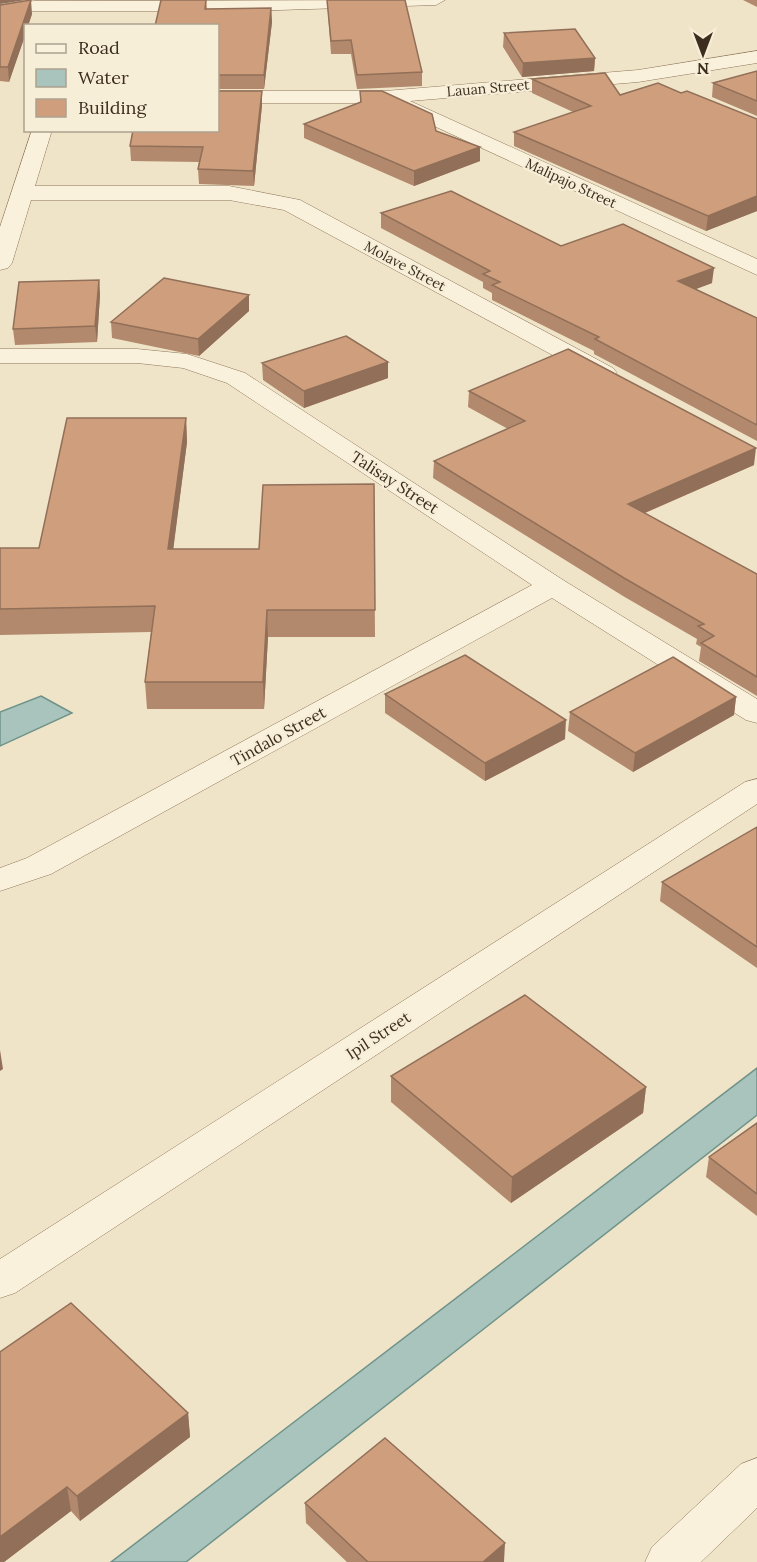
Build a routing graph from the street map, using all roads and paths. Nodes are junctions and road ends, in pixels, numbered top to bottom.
1 (8, 0) edge
2 (436, 0) edge
3 (87, 3) edge
4 (34, 6) junction
5 (0, 12) edge
6 (81, 24) edge
7 (757, 57) edge
8 (638, 76) junction
9 (670, 89) edge
10 (219, 97) edge
11 (385, 97) junction
12 (41, 132) edge
13 (22, 193) junction
14 (0, 263) edge
15 (757, 268) edge
16 (0, 356) edge
17 (620, 381) edge
18 (553, 586) junction
19 (757, 713) edge
20 (757, 789) edge
21 (0, 880) edge
22 (0, 1281) edge
23 (757, 1478) edge
24 (669, 1562) edge

1 - 4 street
2 - 3 street
3 - 4 street
3 - 6 street
4 - 5 street
7 - 8 street, Lauan Street
8 - 9 street
8 - 11 street, Lauan Street
10 - 11 street, Lauan Street
11 - 15 street, Malipajo Street
12 - 13 street
13 - 14 street
13 - 17 street, Molave Street
16 - 18 street, Talisay Street
18 - 19 street, Talisay Street
18 - 21 street, Tindalo Street
20 - 22 street, Ipil Street
23 - 24 street

